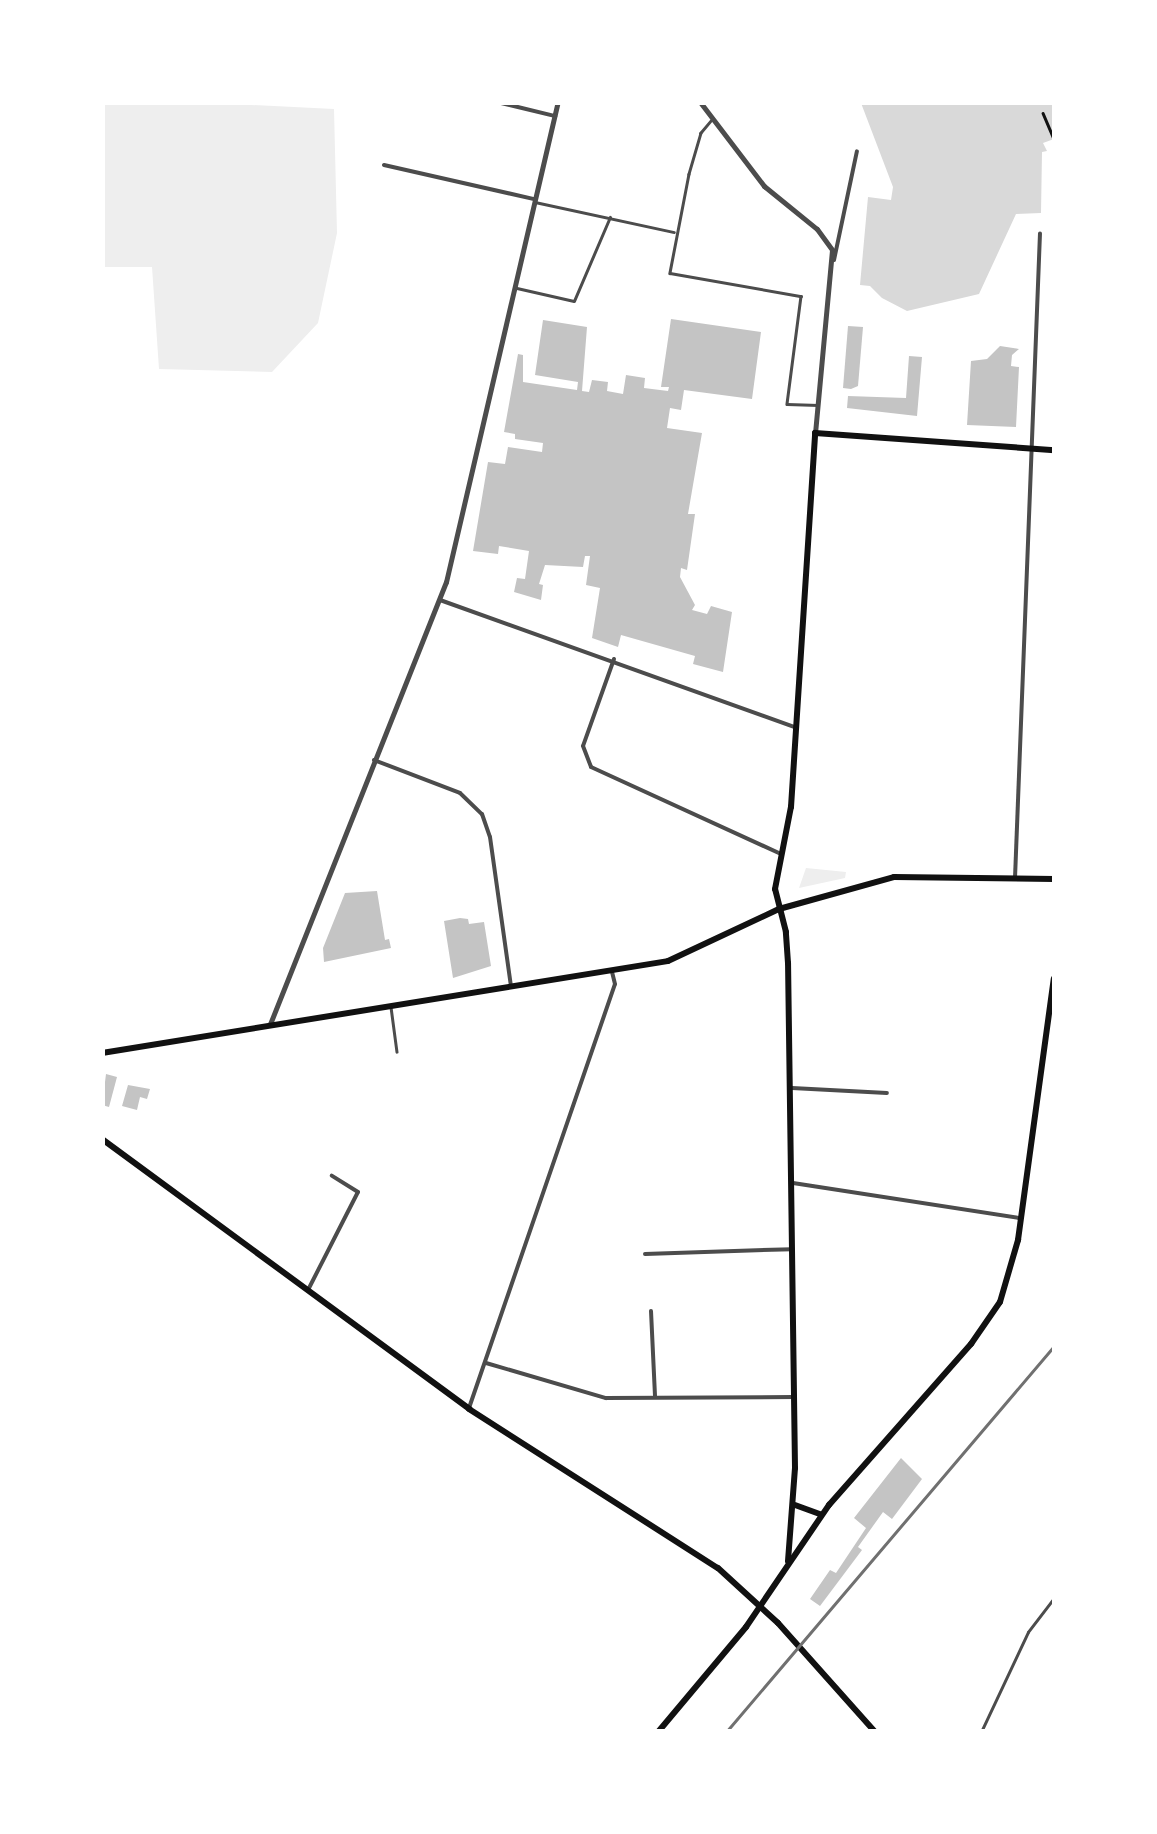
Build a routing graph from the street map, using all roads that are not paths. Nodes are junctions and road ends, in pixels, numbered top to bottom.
1 (498, 102) edge
2 (558, 102) edge
3 (700, 102) edge
4 (555, 116) junction
5 (712, 120) junction
6 (858, 151) dead end
7 (384, 166) dead end
8 (534, 200) junction
9 (610, 218) junction
10 (677, 232) junction
11 (1040, 233) dead end
12 (834, 260) junction
13 (516, 287) junction
14 (818, 405) junction
15 (816, 434) junction
16 (1032, 449) junction
17 (1054, 450) edge
18 (440, 600) junction
19 (614, 659) junction
20 (797, 728) junction
21 (374, 760) junction
22 (783, 855) junction
23 (1015, 878) junction
24 (1054, 879) edge
25 (779, 909) junction
26 (612, 972) junction
27 (1054, 978) edge
28 (511, 986) junction
29 (391, 1006) junction
30 (270, 1024) junction
31 (398, 1052) dead end
32 (102, 1053) edge
33 (790, 1088) junction
34 (887, 1093) dead end
35 (102, 1140) edge
36 (332, 1176) dead end
37 (791, 1183) junction
38 (1020, 1218) junction
39 (792, 1250) junction
40 (645, 1254) dead end
41 (308, 1290) junction
42 (651, 1311) dead end
43 (486, 1363) junction
44 (794, 1397) junction
45 (656, 1398) junction
46 (469, 1409) junction
47 (795, 1505) junction
48 (822, 1514) junction
49 (788, 1561) junction
50 (1054, 1598) edge
51 (761, 1605) junction
52 (658, 1732) edge
53 (875, 1732) edge
54 (981, 1732) edge

1 - 4 street
2 - 4 street
3 - 5 street
4 - 8 street
5 - 10 lane
5 - 12 street
6 - 12 street
7 - 8 street
8 - 9 lane
8 - 13 street
9 - 10 lane
9 - 13 lane
10 - 14 lane
11 - 16 street
12 - 14 street
13 - 18 street
14 - 15 street
15 - 16 main road
15 - 20 main road
16 - 17 main road
16 - 23 street
18 - 19 street
18 - 21 street
19 - 20 street
19 - 22 street
20 - 22 main road
21 - 28 street
21 - 30 street
22 - 25 main road
23 - 24 main road
23 - 25 main road
25 - 26 main road
25 - 33 main road
26 - 28 main road
26 - 43 street
27 - 38 main road
28 - 29 main road
29 - 30 main road
29 - 31 lane
30 - 32 main road
33 - 34 street
33 - 37 main road
35 - 41 main road
36 - 41 street
37 - 38 street
37 - 39 main road
38 - 48 main road
39 - 40 street
39 - 44 main road
41 - 46 main road
42 - 45 street
43 - 45 street
43 - 46 street
44 - 45 street
44 - 47 main road
46 - 51 main road
47 - 48 main road
47 - 49 main road
48 - 49 main road
49 - 51 main road
50 - 54 lane
51 - 52 main road
51 - 53 main road

